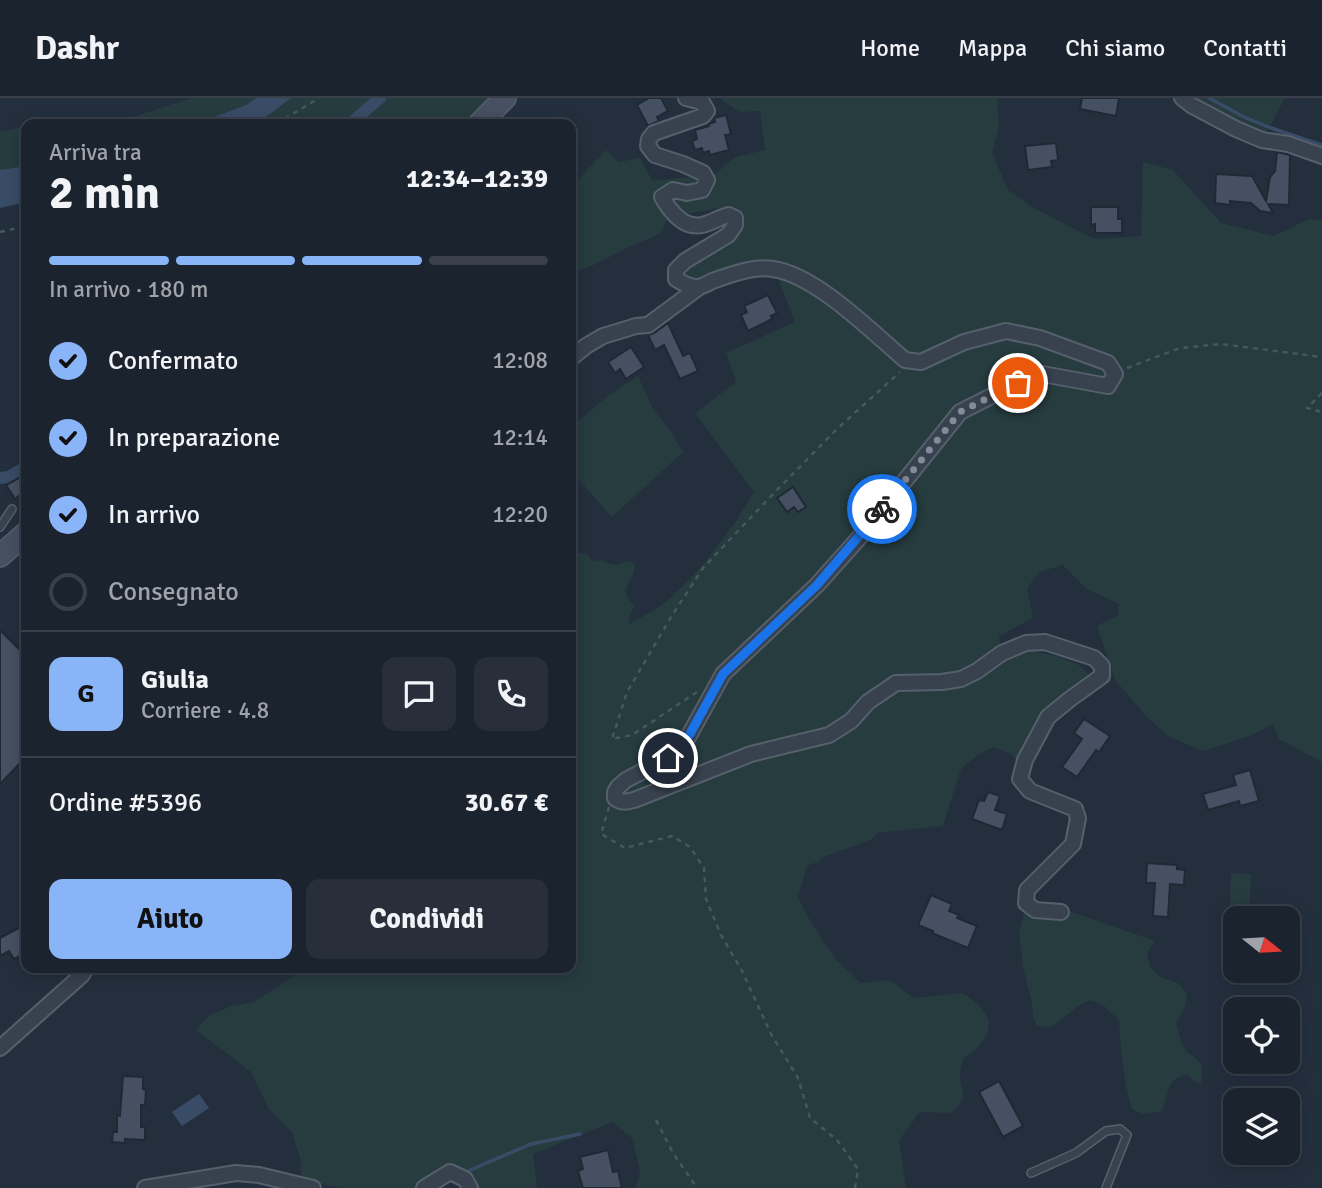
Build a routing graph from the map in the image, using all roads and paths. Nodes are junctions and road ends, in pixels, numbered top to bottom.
1 (319, 98) edge
2 (505, 98) edge
3 (686, 98) edge
4 (1182, 98) edge
5 (284, 119) edge
6 (484, 119) edge
7 (1322, 156) edge
8 (21, 227) edge
9 (0, 232) edge
10 (698, 288) junction
11 (576, 354) edge
12 (1322, 357) edge
13 (905, 360) junction
14 (1115, 374) junction
15 (1322, 393) edge
16 (1322, 412) edge
17 (12, 509) dead end
18 (0, 527) edge
19 (21, 537) edge
20 (0, 556) edge
21 (701, 689) dead end
22 (615, 798) junction
23 (1061, 912) dead end
24 (83, 973) edge
25 (0, 1048) edge
26 (656, 1120) dead end
27 (1031, 1173) dead end
28 (145, 1188) edge
29 (313, 1188) edge
30 (424, 1188) edge
31 (470, 1188) edge
32 (697, 1188) edge
33 (855, 1188) edge
34 (1106, 1188) edge

1 - 5 path
2 - 6 main road
3 - 10 street
4 - 7 street
8 - 9 path
10 - 11 street
10 - 13 street
12 - 14 path
13 - 14 street
13 - 21 path
14 - 22 street
15 - 16 path
17 - 18 lane
19 - 20 main road
22 - 23 street
22 - 33 path
24 - 25 street
26 - 32 path
27 - 34 lane
28 - 29 street
30 - 31 street

